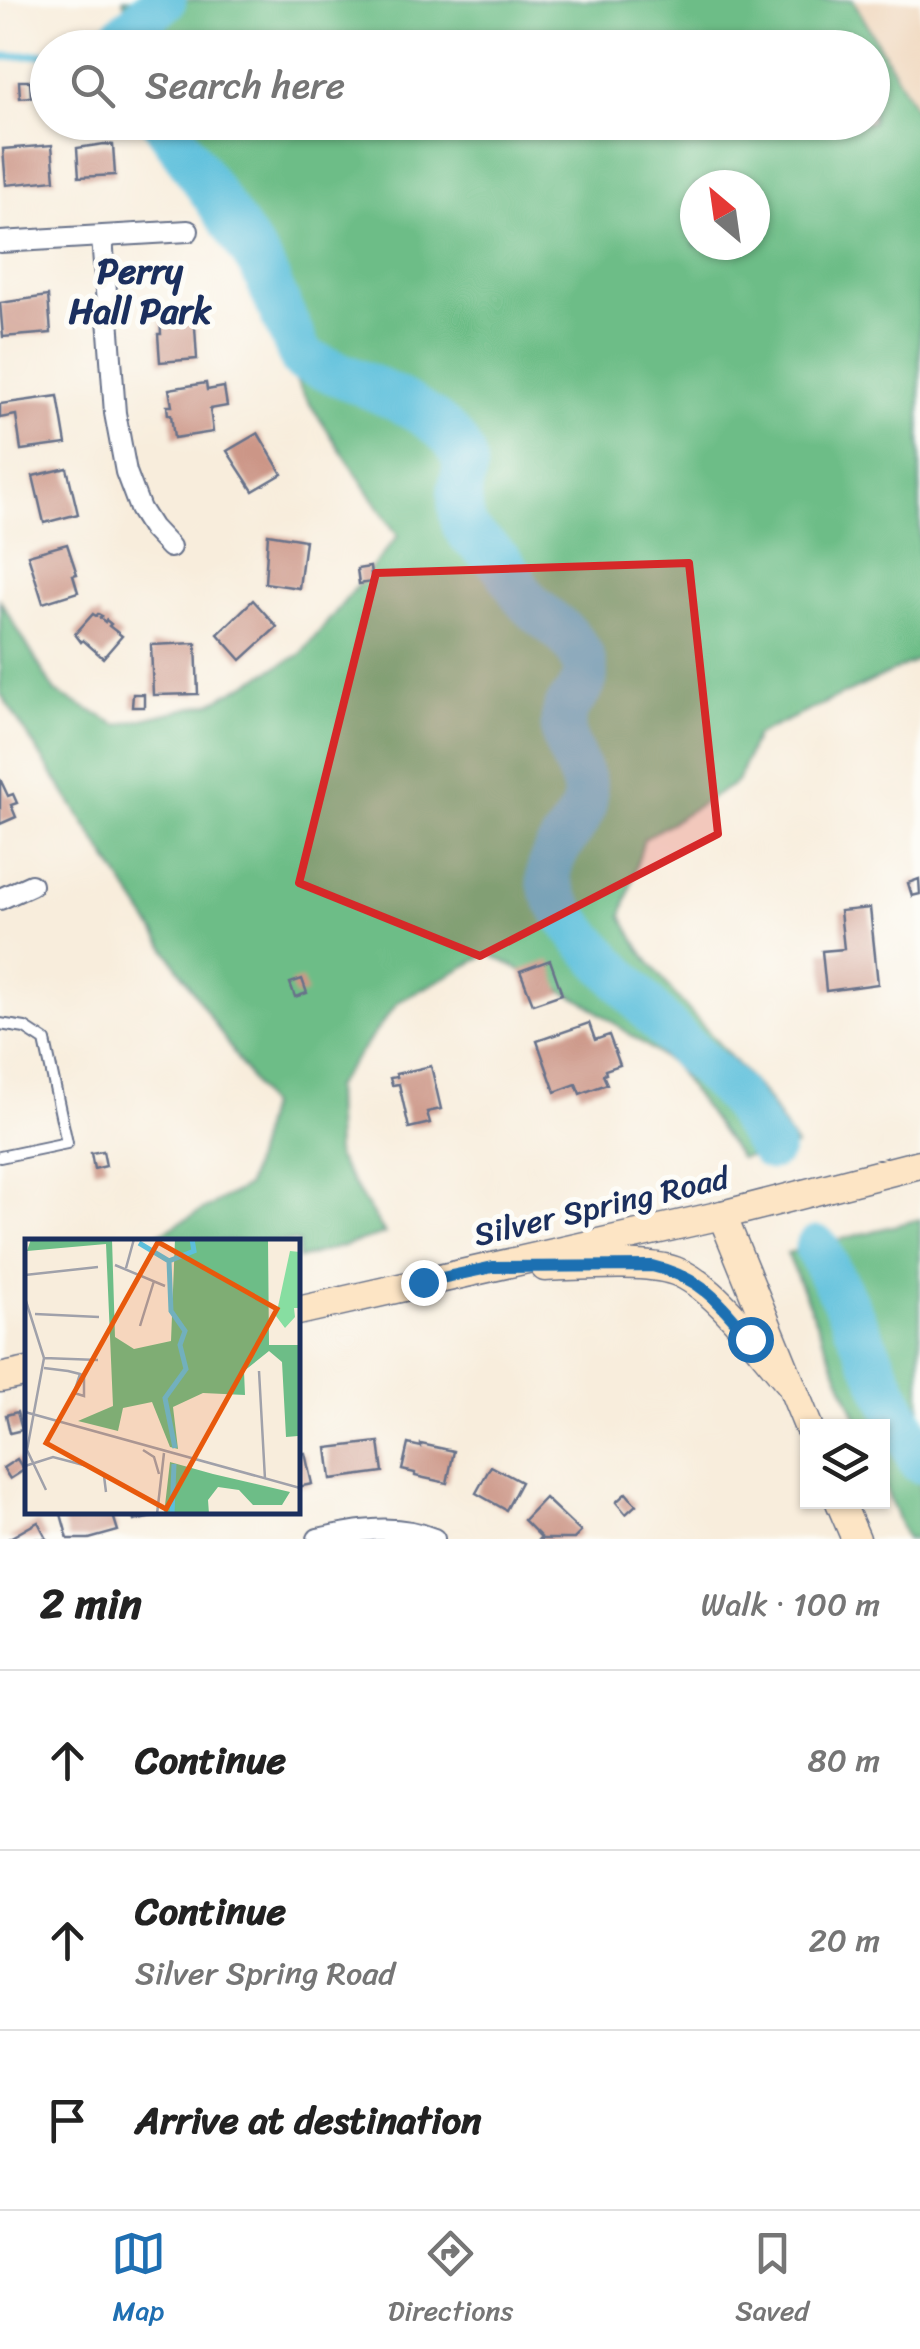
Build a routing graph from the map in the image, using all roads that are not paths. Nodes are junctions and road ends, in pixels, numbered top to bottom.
1 (188, 231) dead end
2 (102, 237) junction
3 (0, 242) edge
4 (170, 547) dead end
5 (31, 885) dead end
6 (0, 899) edge
7 (0, 1024) edge
8 (0, 1157) edge
9 (920, 1164) edge
10 (722, 1215) junction
11 (493, 1267) junction
12 (300, 1311) edge
13 (25, 1373) edge
14 (0, 1378) edge
15 (790, 1383) junction
16 (805, 1419) edge
17 (843, 1509) edge
18 (318, 1539) edge
19 (434, 1539) edge
20 (856, 1539) edge

1 - 2 street
2 - 3 street
2 - 4 street
5 - 6 street
7 - 8 lane
9 - 10 main road, Silver Spring Road
10 - 11 main road, Silver Spring Road
10 - 15 main road
11 - 12 main road, Silver Spring Road
11 - 15 main road
13 - 14 main road
15 - 16 main road
17 - 20 main road
18 - 19 street

